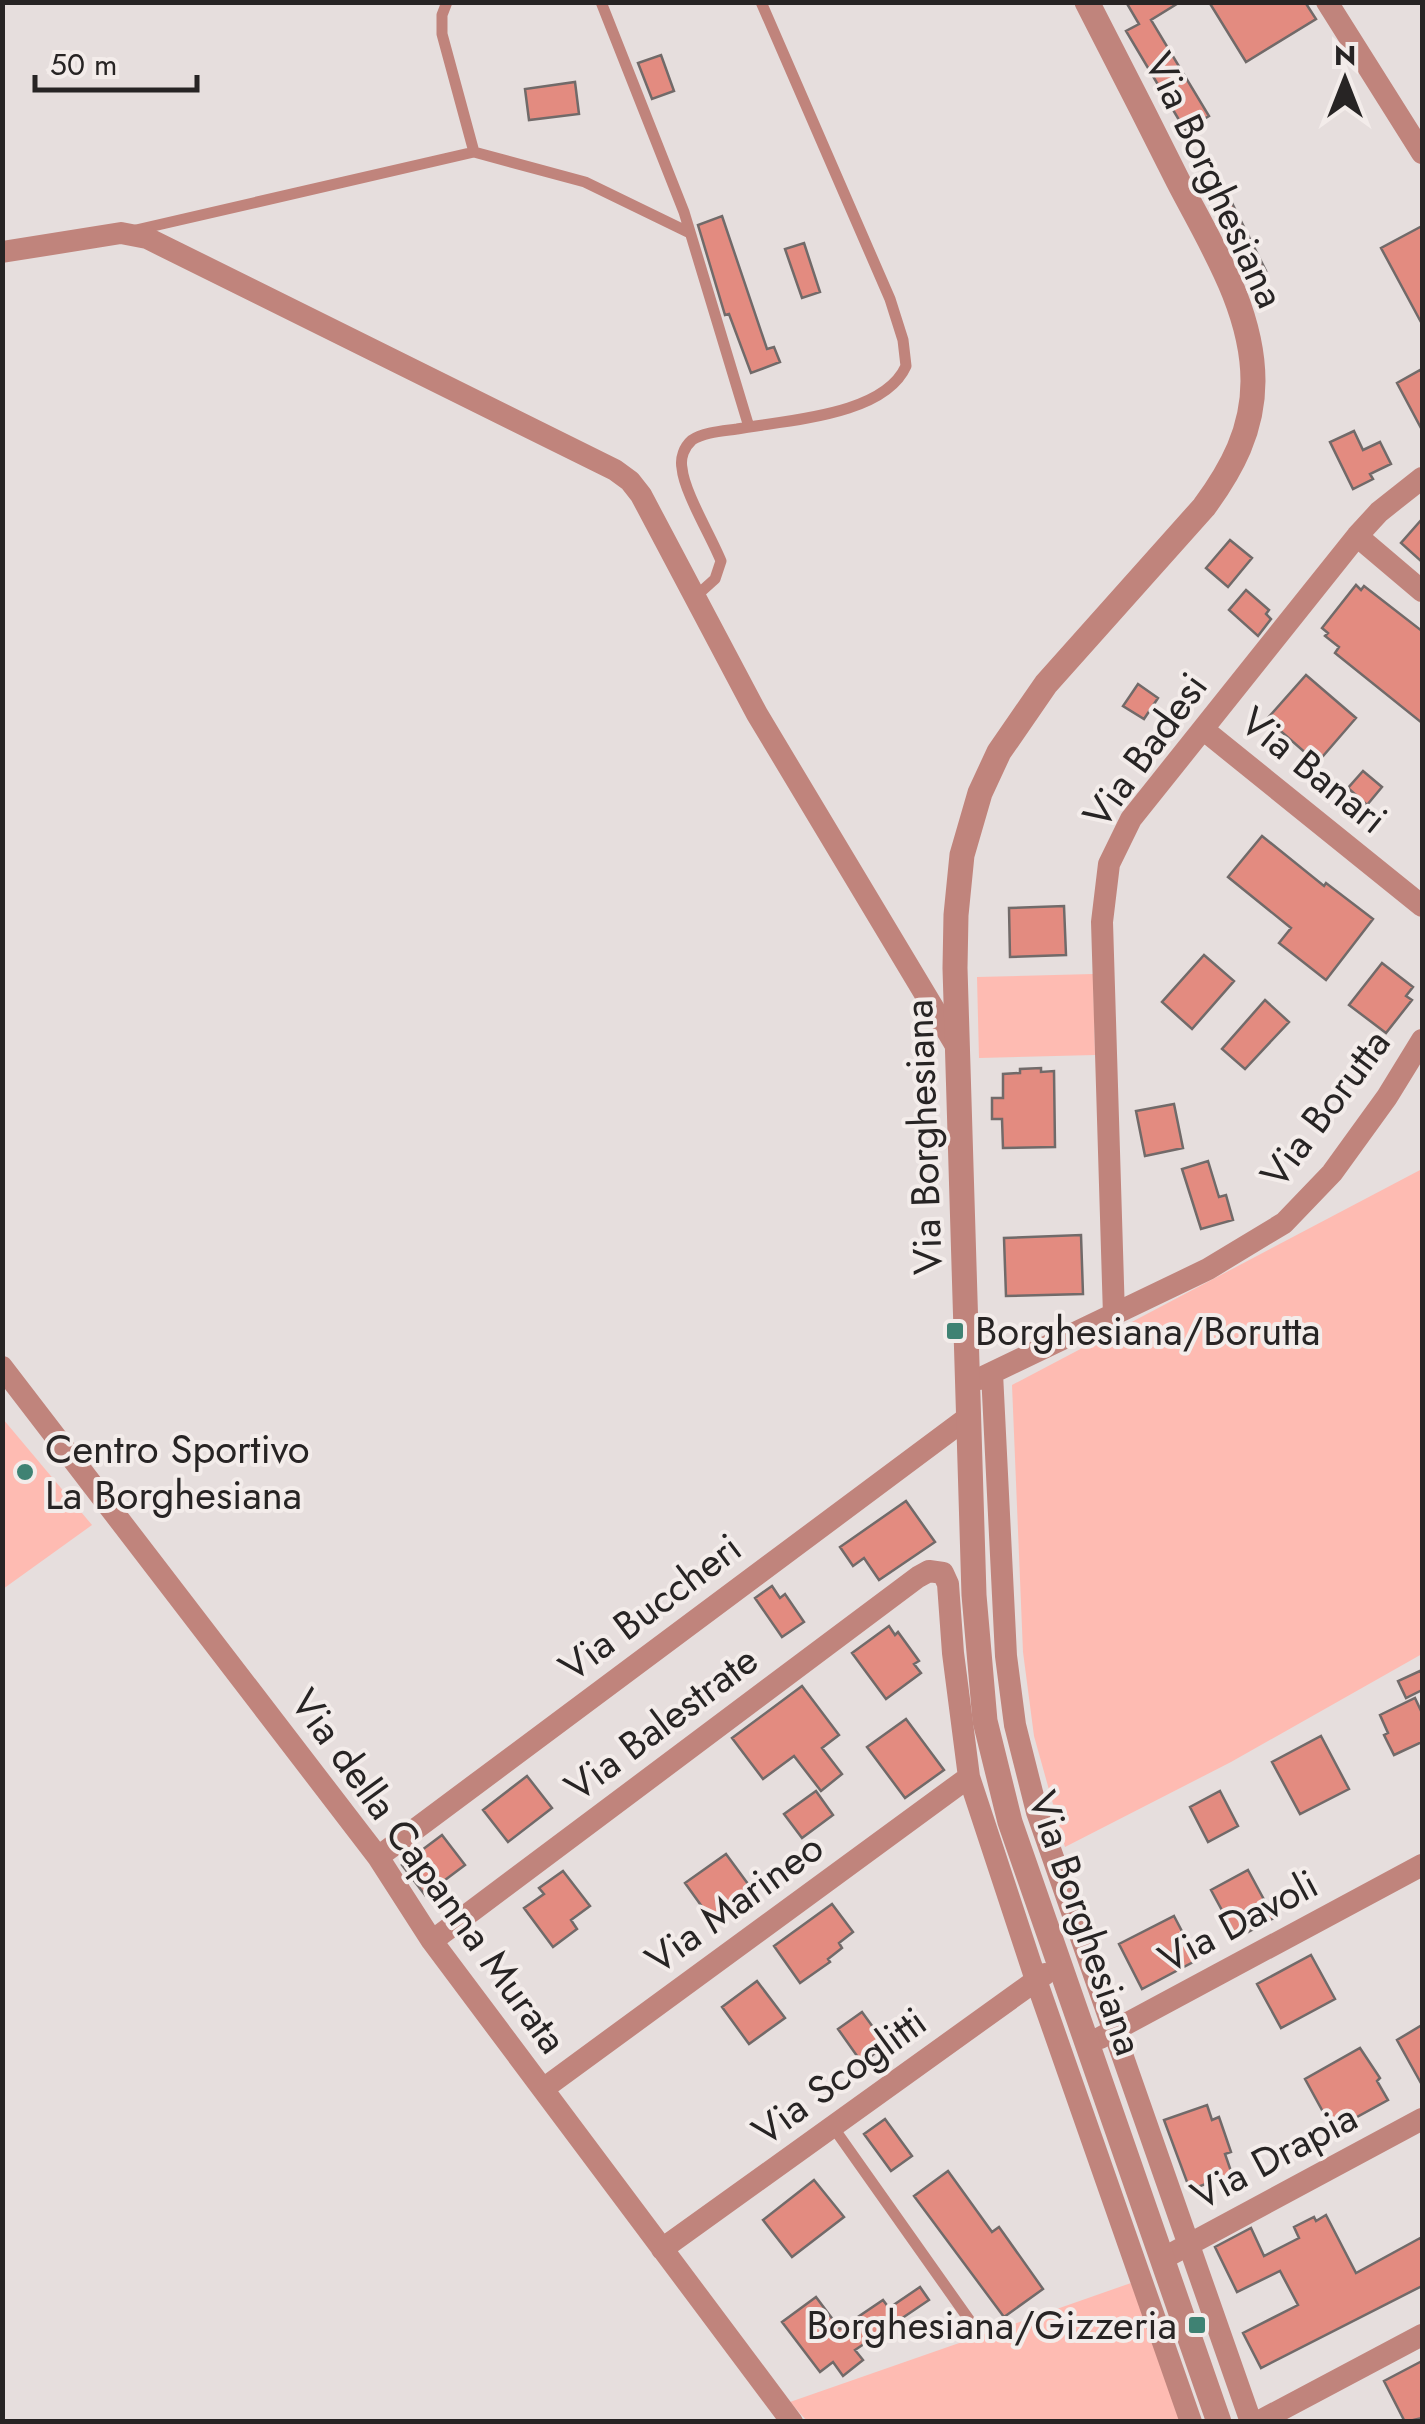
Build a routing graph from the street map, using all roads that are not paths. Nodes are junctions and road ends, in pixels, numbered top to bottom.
1 (447, 2) edge
2 (601, 2) edge
3 (761, 2) edge
4 (1088, 2) edge
5 (1327, 2) edge
6 (474, 152) junction
7 (1422, 153) edge
8 (690, 232) junction
9 (121, 233) junction
10 (2, 252) edge
11 (749, 427) junction
12 (1422, 478) edge
13 (1358, 536) junction
14 (1422, 591) edge
15 (695, 597) junction
16 (1204, 730) junction
17 (1422, 906) edge
18 (1422, 1040) edge
19 (958, 1048) junction
20 (1422, 1074) edge
21 (1387, 1098) junction
22 (1114, 1316) junction
23 (2, 1367) edge
24 (992, 1373) junction
25 (967, 1384) junction
26 (967, 1418) junction
27 (938, 1570) joint
28 (969, 1776) junction
29 (1037, 1812) junction
30 (1010, 1822) junction
31 (378, 1857) junction
32 (1422, 1865) edge
33 (432, 1941) junction
34 (1059, 1964) junction
35 (1036, 1980) junction
36 (1112, 2031) junction
37 (1088, 2044) junction
38 (543, 2089) junction
39 (1422, 2119) edge
40 (833, 2126) junction
41 (1190, 2244) junction
42 (662, 2249) junction
43 (1162, 2259) junction
44 (975, 2328) dead end
45 (1422, 2335) edge
46 (792, 2422) edge
47 (1191, 2422) edge
48 (1219, 2422) edge
49 (1254, 2422) edge

1 - 6 lane
2 - 8 lane
3 - 11 lane
4 - 19 street, Via Borghesiana
5 - 7 street
6 - 8 lane
6 - 9 lane
8 - 11 lane
9 - 10 street
9 - 15 street
11 - 15 lane
12 - 13 street, Via Badesi
13 - 14 street
13 - 16 street, Via Badesi
15 - 19 street
16 - 17 street, Via Banari
16 - 22 street, Via Badesi
18 - 21 street, Via Borutta
19 - 25 street, Via Borghesiana
20 - 21 street
21 - 22 street, Via Borutta
22 - 24 street, Via Borutta
23 - 31 street, Via della Capanna Murata
24 - 25 street, Via Borutta
24 - 29 street, Via Borghesiana
25 - 26 street, Via Borghesiana
26 - 30 street, Via Borghesiana
26 - 31 street, Via Buccheri
27 - 28 street, Via Borghesiana
27 - 33 street, Via Balestrate
28 - 35 street, Via Borghesiana
28 - 38 street, Via Marineo
29 - 30 street
29 - 36 street, Via Borghesiana
30 - 34 street, Via Borghesiana
31 - 33 street, Via della Capanna Murata
32 - 36 street, Via Davoli
33 - 38 street, Via della Capanna Murata
34 - 35 street, Via Scoglitti
34 - 37 street, Via Borghesiana
35 - 40 street, Via Scoglitti
35 - 47 street, Via Borghesiana
36 - 37 street, Via Davoli
36 - 41 street, Via Borghesiana
37 - 43 street, Via Borghesiana
38 - 42 street, Via della Capanna Murata
39 - 41 street, Via Drapia
40 - 42 street, Via Scoglitti
40 - 44 lane
41 - 43 street, Via Drapia
41 - 49 street, Via Borghesiana
42 - 46 street, Via della Capanna Murata
43 - 48 street, Via Borghesiana
45 - 49 street

